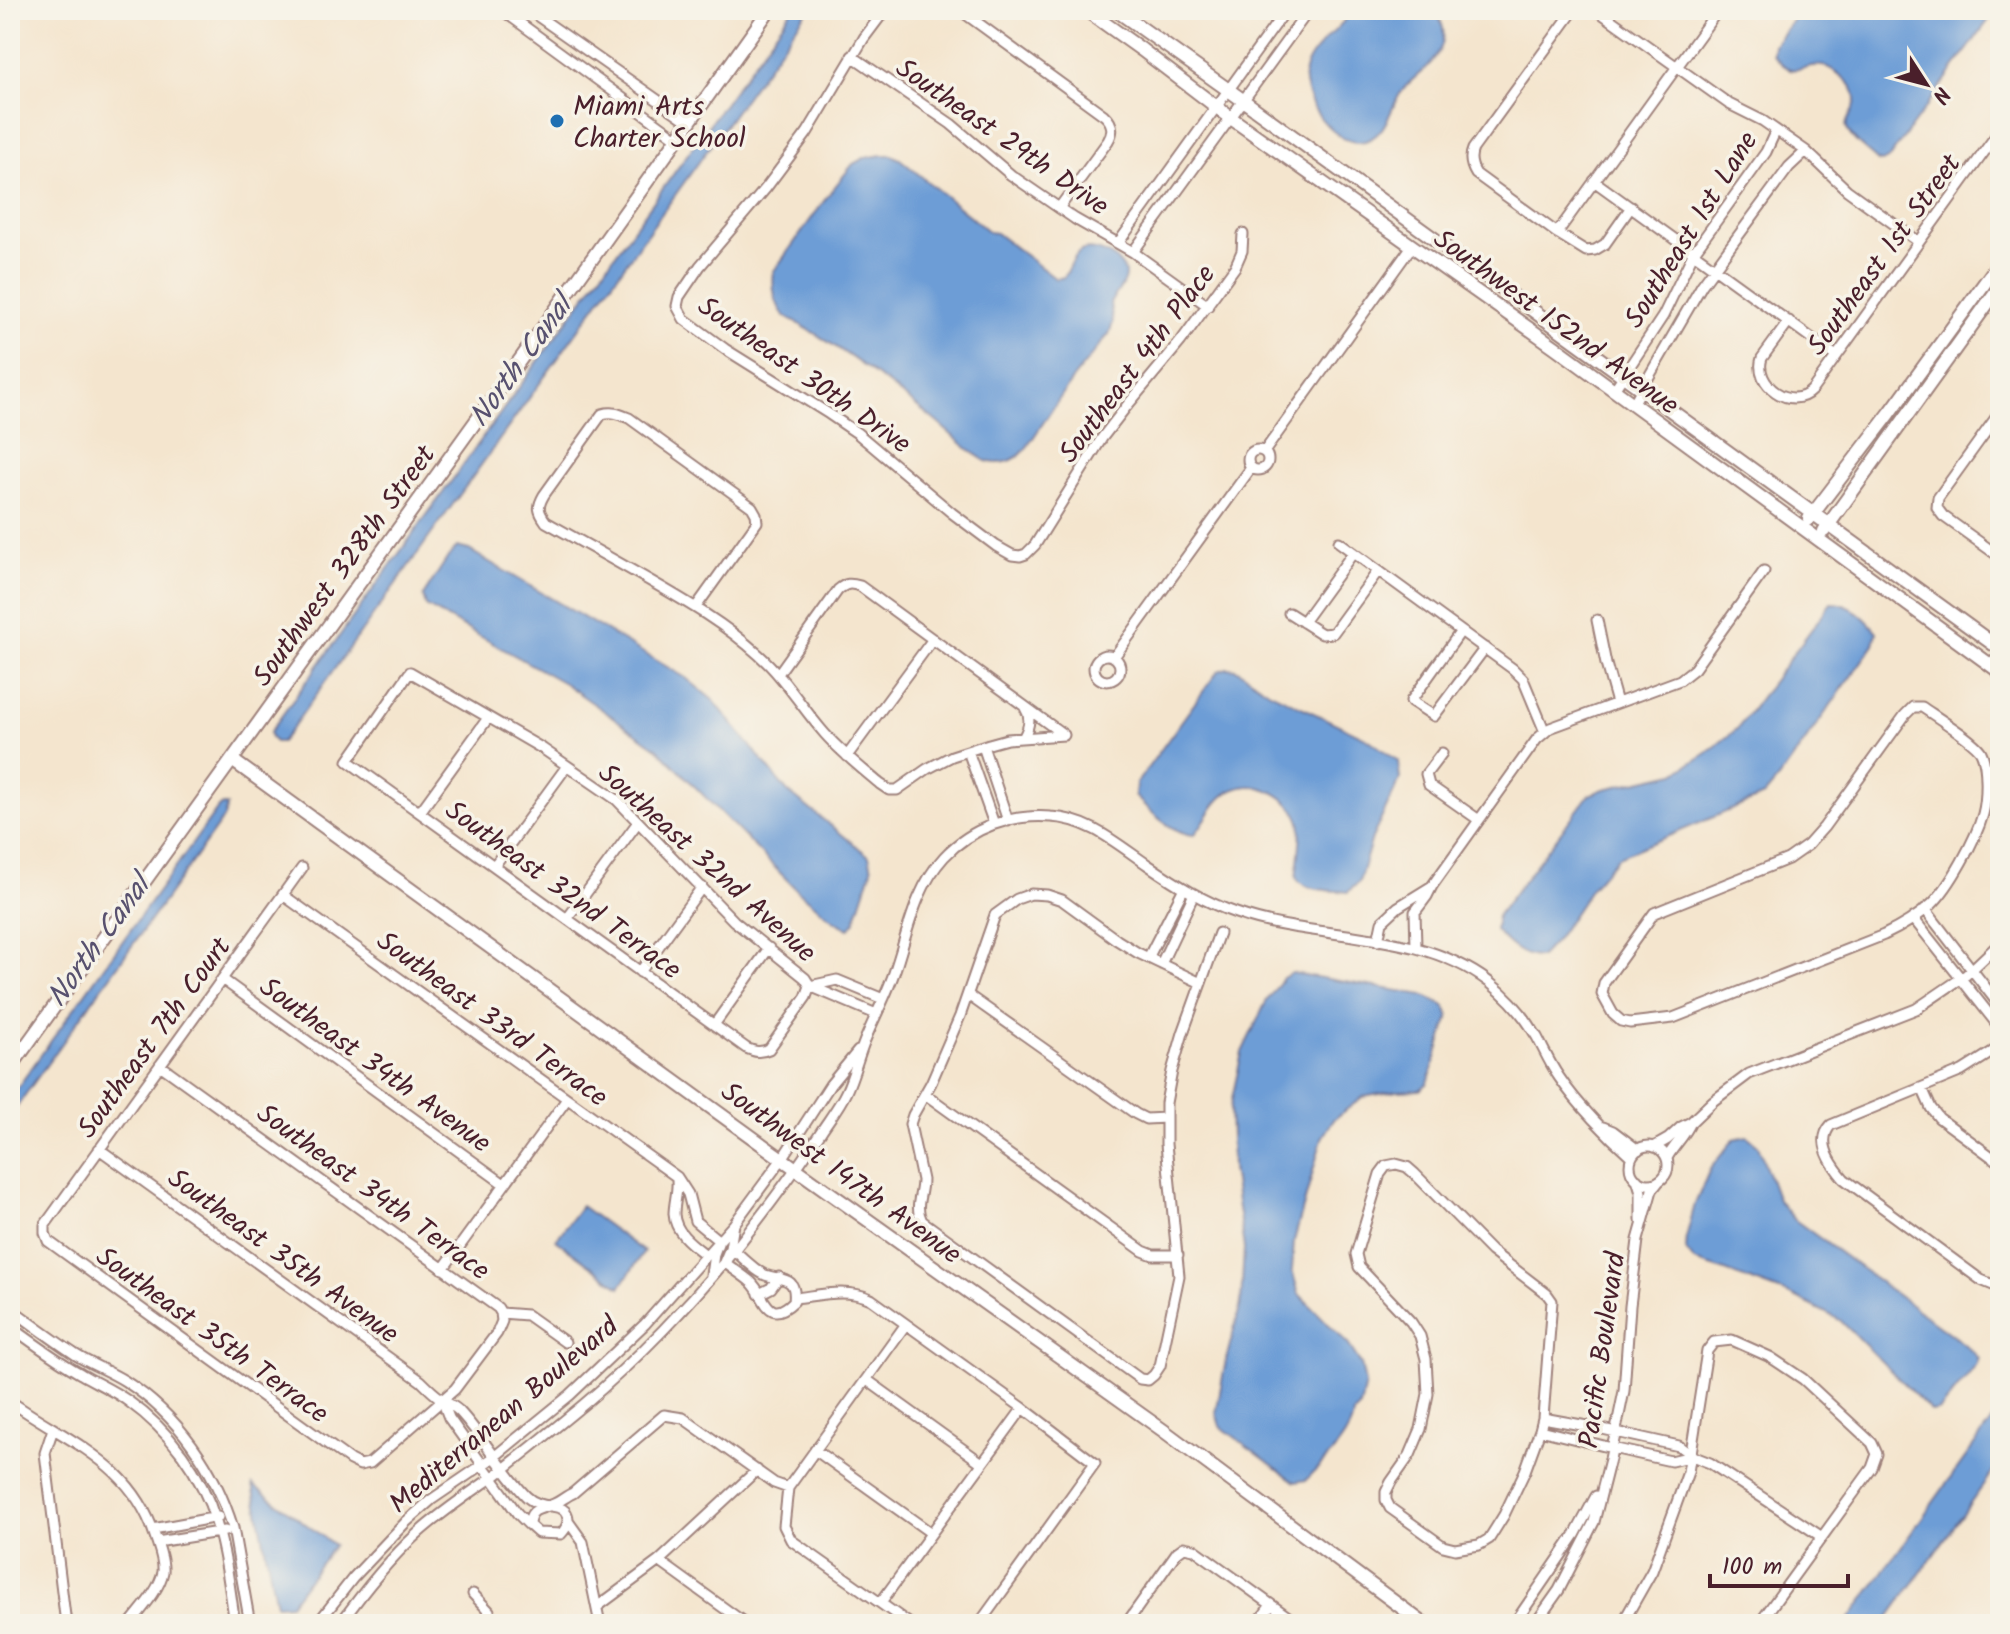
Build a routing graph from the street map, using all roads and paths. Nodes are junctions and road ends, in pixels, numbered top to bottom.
1 (502, 10) edge
2 (529, 10) edge
3 (769, 10) edge
4 (885, 10) edge
5 (960, 10) edge
6 (1086, 10) edge
7 (1116, 10) edge
8 (1286, 10) edge
9 (1309, 10) edge
10 (1574, 10) edge
11 (1597, 10) edge
12 (1718, 10) edge
13 (1271, 31) junction
14 (1285, 42) junction
15 (852, 56) junction
16 (1677, 67) junction
17 (1229, 90) junction
18 (1244, 101) junction
19 (1216, 106) junction
20 (1231, 118) junction
21 (689, 122) junction
22 (1776, 130) junction
23 (2000, 130) edge
24 (677, 138) junction
25 (1806, 151) junction
26 (1172, 169) junction
27 (1187, 179) junction
28 (1594, 181) junction
29 (1631, 207) junction
30 (1059, 208) junction
31 (1557, 233) junction
32 (1243, 234) dead end
33 (1119, 242) junction
34 (1919, 242) junction
35 (1412, 246) junction
36 (1133, 252) junction
37 (1694, 252) junction
38 (2000, 262) edge
39 (1716, 268) junction
40 (1678, 285) junction
41 (2000, 286) edge
42 (1696, 295) junction
43 (1208, 306) junction
44 (1789, 321) junction
45 (1836, 356) junction
46 (1623, 377) junction
47 (1614, 390) junction
48 (1642, 391) junction
49 (1633, 404) junction
50 (2000, 412) edge
51 (1813, 514) junction
52 (1828, 525) junction
53 (1802, 528) junction
54 (1818, 540) junction
55 (1339, 542) dead end
56 (1353, 553) junction
57 (1026, 554) joint
58 (2000, 557) edge
59 (1378, 571) junction
60 (1764, 571) dead end
61 (696, 607) junction
62 (1289, 613) dead end
63 (1597, 620) dead end
64 (1303, 622) junction
65 (1461, 631) junction
66 (933, 639) junction
67 (1485, 648) junction
68 (2000, 649) edge
69 (1114, 657) dead end
70 (2000, 672) edge
71 (778, 674) junction
72 (1617, 703) junction
73 (1023, 705) junction
74 (488, 718) junction
75 (1545, 732) junction
76 (1023, 738) junction
77 (983, 746) junction
78 (968, 751) junction
79 (1442, 753) dead end
80 (847, 756) junction
81 (232, 760) junction
82 (348, 761) joint
83 (567, 766) junction
84 (420, 812) junction
85 (1479, 820) junction
86 (1008, 821) junction
87 (638, 822) junction
88 (994, 824) junction
89 (494, 866) junction
90 (302, 868) dead end
91 (1432, 886) junction
92 (702, 887) junction
93 (1184, 888) junction
94 (1194, 894) junction
95 (283, 895) junction
96 (1405, 903) junction
97 (1925, 909) junction
98 (1415, 912) junction
99 (1913, 918) junction
100 (567, 919) junction
101 (1942, 932) junction
102 (1219, 933) dead end
103 (1159, 935) junction
104 (1931, 940) junction
105 (1172, 941) junction
106 (1378, 941) junction
107 (2000, 943) edge
108 (1416, 946) junction
109 (769, 948) junction
110 (1148, 958) junction
111 (1161, 964) junction
112 (1972, 970) junction
113 (640, 972) junction
114 (1962, 978) junction
115 (222, 979) junction
116 (1201, 983) junction
117 (810, 986) junction
118 (968, 995) junction
119 (883, 999) junction
120 (2000, 1006) edge
121 (876, 1014) junction
122 (1998, 1023) edge
123 (714, 1025) junction
124 (862, 1046) junction
125 (2000, 1047) edge
126 (160, 1065) junction
127 (10, 1068) edge
128 (1922, 1088) junction
129 (925, 1094) junction
130 (567, 1099) junction
131 (1166, 1118) junction
132 (1691, 1122) junction
133 (1654, 1147) junction
134 (99, 1149) junction
135 (1635, 1154) junction
136 (1667, 1158) junction
137 (782, 1159) junction
138 (2000, 1163) edge
139 (797, 1169) junction
140 (677, 1177) junction
141 (1637, 1179) junction
142 (1659, 1181) junction
143 (504, 1184) junction
144 (1642, 1223) junction
145 (734, 1224) junction
146 (45, 1233) joint
147 (719, 1241) junction
148 (734, 1250) junction
149 (706, 1255) junction
150 (1178, 1255) junction
151 (724, 1262) junction
152 (443, 1269) junction
153 (711, 1275) junction
154 (779, 1277) junction
155 (1996, 1284) edge
156 (759, 1294) junction
157 (795, 1298) junction
158 (10, 1308) edge
159 (501, 1313) junction
160 (906, 1324) junction
161 (10, 1326) edge
162 (565, 1342) dead end
163 (867, 1380) junction
164 (442, 1400) junction
165 (10, 1401) edge
166 (1023, 1408) junction
167 (1543, 1418) junction
168 (1568, 1423) junction
169 (53, 1429) junction
170 (1540, 1430) junction
171 (1616, 1433) junction
172 (1565, 1436) junction
173 (1668, 1444) junction
174 (1612, 1448) junction
175 (815, 1450) junction
176 (1692, 1456) junction
177 (494, 1457) junction
178 (1664, 1459) junction
179 (982, 1463) junction
180 (483, 1464) junction
181 (503, 1469) junction
182 (757, 1470) junction
183 (491, 1478) junction
184 (1603, 1482) junction
185 (788, 1488) junction
186 (573, 1493) junction
187 (529, 1499) junction
188 (547, 1506) junction
189 (517, 1513) junction
190 (229, 1515) junction
191 (215, 1517) junction
192 (568, 1519) junction
193 (175, 1525) junction
194 (529, 1525) junction
195 (233, 1528) junction
196 (153, 1529) junction
197 (219, 1532) junction
198 (931, 1533) junction
199 (558, 1535) junction
200 (1822, 1537) junction
201 (177, 1539) junction
202 (157, 1542) junction
203 (583, 1546) junction
204 (659, 1561) junction
205 (473, 1594) dead end
206 (881, 1602) junction
207 (1271, 1605) junction
208 (597, 1607) junction
209 (66, 1624) edge
210 (130, 1624) edge
211 (235, 1624) edge
212 (250, 1624) edge
213 (317, 1624) edge
214 (340, 1624) edge
215 (491, 1624) edge
216 (600, 1624) edge
217 (746, 1624) edge
218 (910, 1624) edge
219 (979, 1624) edge
220 (1126, 1624) edge
221 (1257, 1624) edge
222 (1298, 1624) edge
223 (1424, 1624) edge
224 (1514, 1624) edge
225 (1535, 1624) edge
226 (1622, 1624) edge
227 (1759, 1624) edge

1 - 24 street
2 - 21 street
3 - 21 street, Southwest 328th Street
4 - 15 street
5 - 30 street
6 - 19 street, Southwest 152nd Avenue
7 - 17 street, Southwest 152nd Avenue
8 - 13 street
9 - 14 street
10 - 31 street
11 - 16 street
12 - 16 street
13 - 14 street
13 - 17 street
14 - 18 street
15 - 30 street, Southeast 29th Drive
15 - 57 street, Southeast 30th Drive
16 - 22 street
16 - 28 street
17 - 18 street, Southwest 152nd Avenue
17 - 19 street
18 - 20 street
18 - 46 street, Southwest 152nd Avenue
19 - 20 street, Southwest 152nd Avenue
19 - 26 street
20 - 27 street
20 - 35 street, Southwest 152nd Avenue
21 - 24 street, Southwest 328th Street
22 - 25 street
22 - 37 street, Southeast 1st Lane
23 - 34 street, Southeast 1st Street
24 - 81 street, Southwest 328th Street
25 - 34 street
25 - 39 street, Southeast 1st Lane
26 - 27 street
26 - 33 street
27 - 36 street
28 - 29 street
28 - 31 street
29 - 31 street
29 - 37 street
30 - 33 street, Southeast 29th Drive
32 - 43 street, Southeast 4th Place
33 - 36 street, Southeast 29th Drive
34 - 45 street, Southeast 1st Street
35 - 47 street, Southwest 152nd Avenue
35 - 69 street
36 - 43 street, Southeast 29th Drive
37 - 39 street
37 - 40 street, Southeast 1st Lane
38 - 51 street
39 - 42 street, Southeast 1st Lane
39 - 44 street
40 - 42 street
40 - 46 street, Southeast 1st Lane
41 - 52 street
42 - 48 street, Southeast 1st Lane
43 - 57 street, Southeast 4th Place
44 - 45 street
44 - 45 street, Southeast 1st Street
46 - 47 street, Southeast 1st Lane
46 - 48 street, Southwest 152nd Avenue
47 - 49 street, Southwest 152nd Avenue
48 - 49 street, Southeast 1st Lane
48 - 51 street, Southwest 152nd Avenue
49 - 53 street, Southwest 152nd Avenue
50 - 58 street
51 - 52 street, Southwest 152nd Avenue
51 - 53 street
52 - 54 street
52 - 68 street, Southwest 152nd Avenue
53 - 54 street, Southwest 152nd Avenue
54 - 70 street, Southwest 152nd Avenue
55 - 56 street
56 - 59 street
56 - 64 street
59 - 64 street
59 - 65 street
60 - 72 street
61 - 61 street
61 - 71 street
62 - 64 street
63 - 72 street
65 - 67 street
65 - 67 street
66 - 71 street
66 - 73 street
66 - 80 street
67 - 75 street
71 - 80 street
72 - 75 street
73 - 76 street
73 - 76 street
74 - 82 street, Southeast 32nd Avenue
74 - 83 street, Southeast 32nd Avenue
74 - 84 street
75 - 85 street
76 - 77 street
77 - 78 street
77 - 86 street
78 - 80 street
78 - 88 street
79 - 85 street
81 - 127 street, Southwest 328th Street
81 - 137 street, Southwest 147th Avenue
82 - 84 street, Southeast 32nd Terrace
83 - 87 street, Southeast 32nd Avenue
83 - 89 street
84 - 89 street, Southeast 32nd Terrace
85 - 91 street
86 - 88 street
86 - 93 street
87 - 92 street, Southeast 32nd Avenue
87 - 100 street
88 - 119 street
89 - 100 street, Southeast 32nd Terrace
90 - 95 street, Southeast 7th Court
91 - 96 street
91 - 98 street
92 - 109 street, Southeast 32nd Avenue
92 - 113 street
93 - 94 street
93 - 103 street
94 - 105 street
94 - 106 street
95 - 115 street, Southeast 7th Court
95 - 130 street, Southeast 33rd Terrace
96 - 98 street
96 - 106 street
97 - 99 street
97 - 99 street
97 - 101 street
98 - 108 street
99 - 104 street
100 - 113 street, Southeast 32nd Terrace
101 - 104 street
101 - 112 street
102 - 116 street
103 - 105 street
103 - 110 street
104 - 114 street
105 - 111 street
106 - 108 street
107 - 112 street
108 - 135 street
109 - 117 street, Southeast 32nd Avenue
109 - 123 street
110 - 111 street
110 - 118 street
111 - 116 street
112 - 114 street
112 - 120 street
113 - 123 street, Southeast 32nd Terrace
114 - 122 street
114 - 132 street
115 - 126 street, Southeast 7th Court
115 - 143 street, Southeast 34th Avenue
116 - 131 street
117 - 119 street, Southeast 32nd Avenue
117 - 121 street, Southeast 32nd Avenue
117 - 123 street, Southeast 32nd Terrace
118 - 129 street
118 - 131 street
119 - 121 street
121 - 124 street
124 - 137 street, Mediterranean Boulevard
124 - 139 street, Mediterranean Boulevard
125 - 128 street
126 - 134 street, Southeast 7th Court
126 - 152 street, Southeast 34th Terrace
128 - 138 street
128 - 155 street
129 - 150 street
129 - 150 street
130 - 140 street, Southeast 33rd Terrace
130 - 143 street
131 - 150 street
132 - 133 street
132 - 136 street
133 - 135 street
133 - 136 street
134 - 146 street, Southeast 7th Court
134 - 164 street, Southeast 35th Avenue
135 - 141 street
136 - 142 street
137 - 139 street, Southwest 147th Avenue
137 - 145 street, Mediterranean Boulevard
139 - 148 street, Mediterranean Boulevard
139 - 223 street, Southwest 147th Avenue
140 - 147 street
140 - 149 street
141 - 142 street
141 - 144 street, Pacific Boulevard
142 - 144 street, Pacific Boulevard
143 - 152 street
144 - 171 street, Pacific Boulevard
145 - 147 street, Mediterranean Boulevard
145 - 151 street, Mediterranean Boulevard
146 - 164 street, Southeast 35th Terrace
147 - 149 street, Mediterranean Boulevard
147 - 153 street, Mediterranean Boulevard
148 - 151 street, Mediterranean Boulevard
148 - 154 street
149 - 177 street, Mediterranean Boulevard
151 - 153 street, Mediterranean Boulevard
151 - 156 street
152 - 159 street, Southeast 34th Terrace
153 - 181 street, Mediterranean Boulevard
154 - 156 street
154 - 157 street
156 - 157 street
157 - 160 street
158 - 190 street
159 - 162 street, Southeast 34th Terrace
159 - 164 street
160 - 163 street
160 - 166 street
161 - 191 street
163 - 175 street
163 - 179 street
164 - 177 street, Southeast 35th Avenue
164 - 180 street, Southeast 35th Avenue
165 - 169 street
166 - 179 street
166 - 219 street
167 - 168 street
167 - 170 street
167 - 170 street
168 - 171 street
168 - 172 street
169 - 196 street
169 - 209 street
170 - 172 street
171 - 173 street
171 - 174 street, Pacific Boulevard
172 - 174 street
173 - 176 street
173 - 178 street
174 - 178 street
174 - 184 street, Pacific Boulevard
175 - 185 street
175 - 198 street
176 - 178 street
176 - 200 street
176 - 200 street
176 - 226 street
177 - 180 street, Mediterranean Boulevard
177 - 181 street, Southeast 35th Avenue
179 - 198 street
180 - 183 street, Southeast 35th Avenue
180 - 213 street, Mediterranean Boulevard
181 - 183 street, Mediterranean Boulevard
181 - 187 street, Southeast 35th Avenue
182 - 185 street
182 - 186 street
182 - 204 street
183 - 189 street, Southeast 35th Avenue
183 - 214 street, Mediterranean Boulevard
184 - 224 street, Pacific Boulevard
184 - 225 street, Pacific Boulevard
185 - 206 street
186 - 188 street
186 - 192 street
187 - 188 street, Southeast 35th Avenue
187 - 189 street
188 - 192 street
188 - 194 street
189 - 194 street, Southeast 35th Avenue
190 - 191 street
190 - 195 street
191 - 193 street
191 - 197 street
192 - 199 street
192 - 203 street
193 - 196 street
193 - 201 street
194 - 199 street
195 - 197 street
195 - 212 street
196 - 202 street
197 - 201 street
197 - 211 street
198 - 206 street
199 - 203 street
200 - 227 street
201 - 202 street
202 - 210 street
203 - 208 street
204 - 208 street
204 - 217 street
205 - 215 street
206 - 218 street
207 - 220 street
207 - 221 street
207 - 222 street
208 - 216 street

